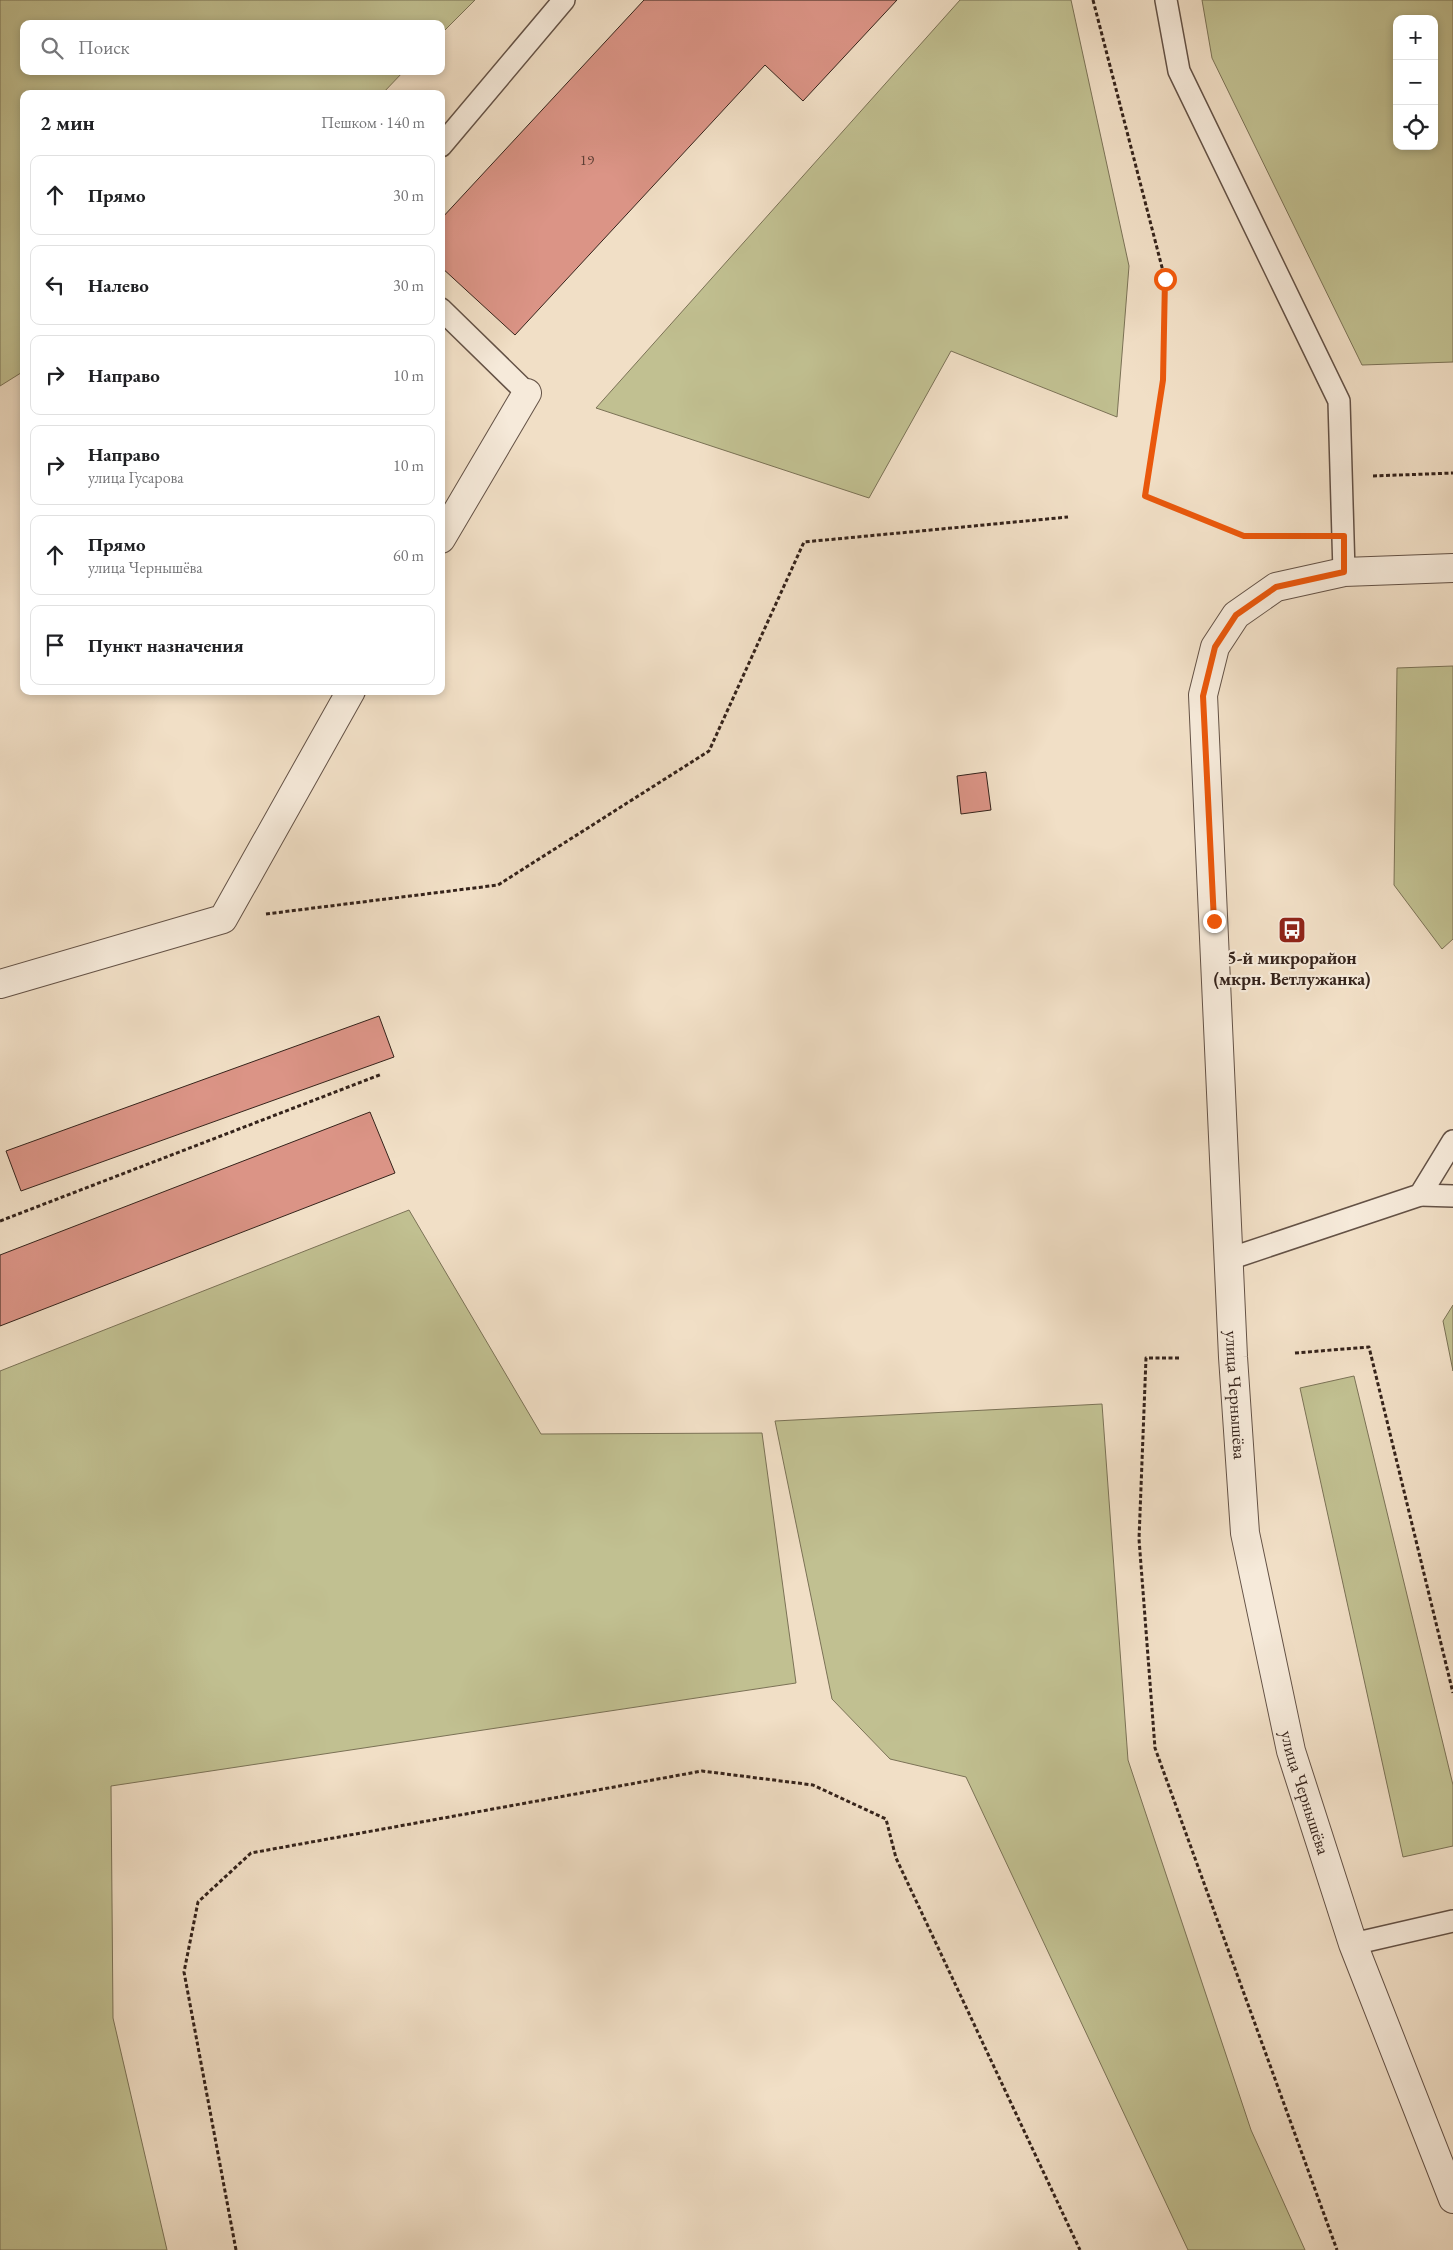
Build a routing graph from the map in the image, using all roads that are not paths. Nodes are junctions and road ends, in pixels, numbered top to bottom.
1 (564, 0) edge
2 (1166, 0) edge
3 (445, 141) edge
4 (445, 313) edge
5 (527, 393) joint
6 (445, 532) edge
7 (1453, 568) edge
8 (1344, 572) junction
9 (349, 695) edge
10 (0, 984) edge
11 (1453, 1141) edge
12 (1420, 1195) junction
13 (1453, 1196) edge
14 (1229, 1259) junction
15 (1453, 1921) edge
16 (1353, 1944) junction
17 (1453, 2199) edge

1 - 3 lane
2 - 8 lane
4 - 5 lane
5 - 6 street
7 - 8 street
8 - 14 street, улица Чернышёва
9 - 10 street
11 - 12 lane
12 - 13 lane
12 - 14 lane
14 - 16 street, улица Чернышёва
15 - 16 lane
16 - 17 street, улица Чернышёва

